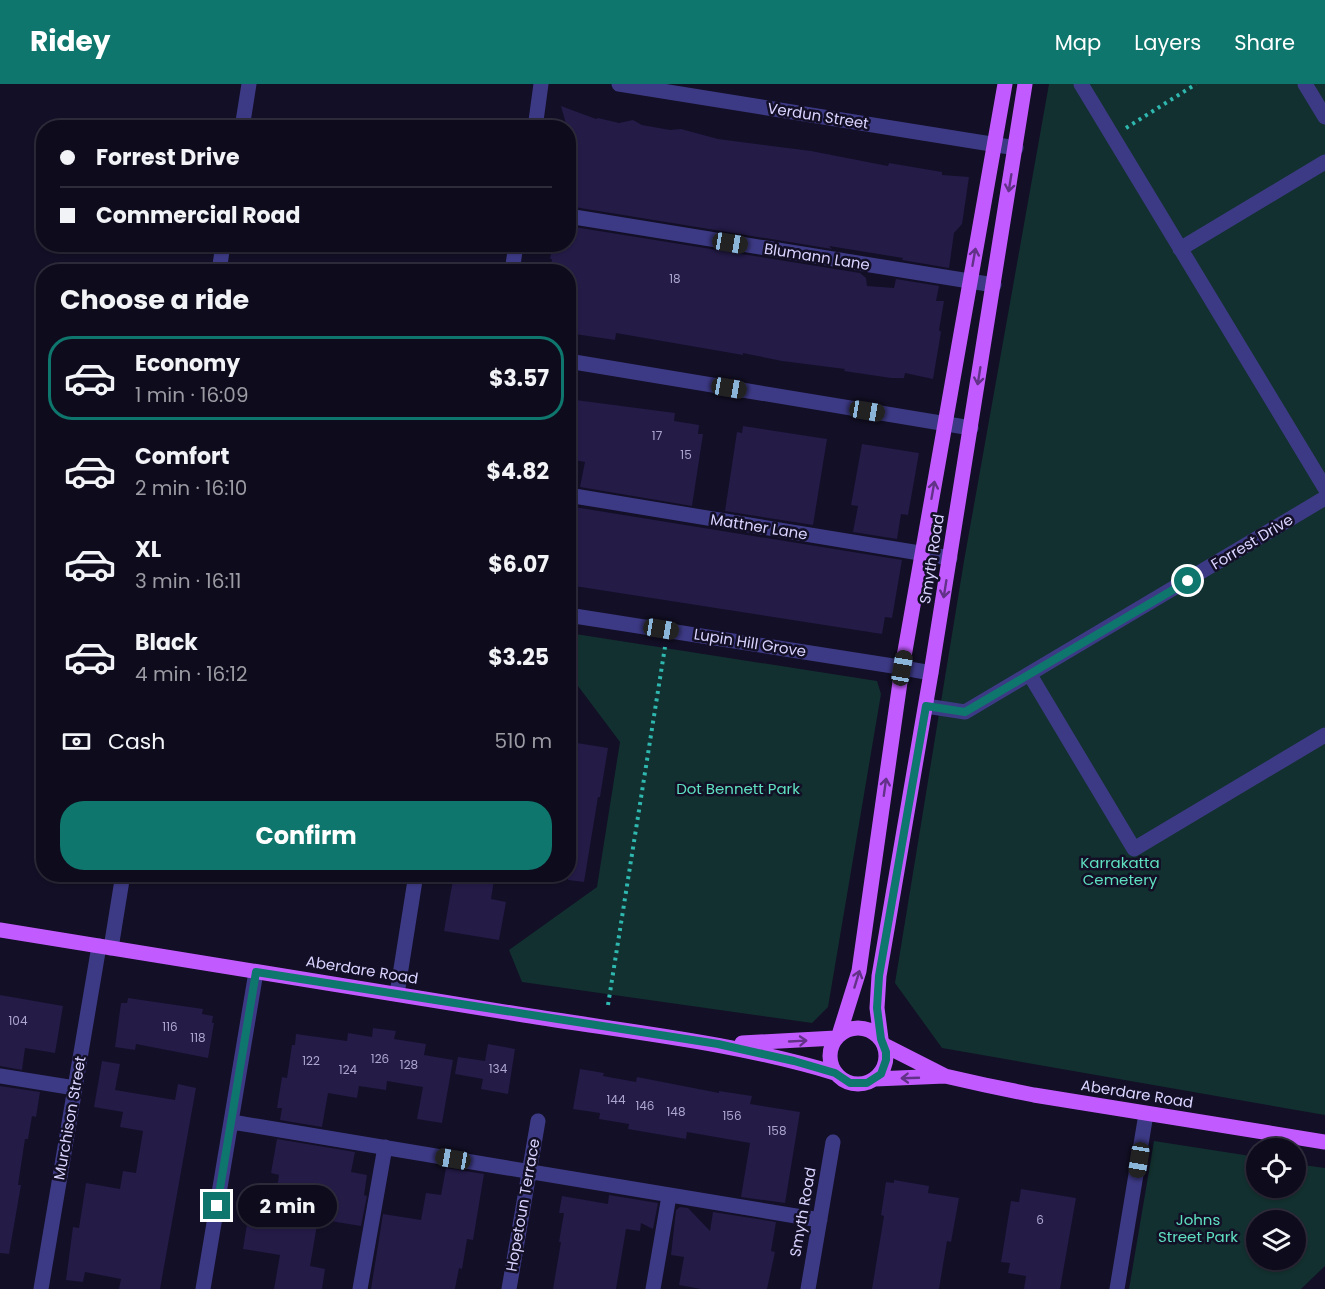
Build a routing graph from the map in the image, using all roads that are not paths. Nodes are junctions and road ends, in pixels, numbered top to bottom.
1 (249, 84) edge
2 (542, 84) edge
3 (619, 84) edge
4 (1005, 84) edge
5 (1025, 84) edge
6 (1081, 84) edge
7 (1305, 84) edge
8 (1325, 117) edge
9 (243, 120) edge
10 (536, 120) edge
11 (993, 144) junction
12 (1016, 148) junction
13 (1325, 162) edge
14 (576, 217) edge
15 (1180, 249) junction
16 (970, 281) junction
17 (994, 285) junction
18 (576, 362) edge
19 (945, 423) junction
20 (971, 428) junction
21 (1325, 488) edge
22 (576, 496) edge
23 (1325, 498) edge
24 (922, 554) junction
25 (950, 558) junction
26 (576, 616) edge
27 (902, 668) junction
28 (932, 674) junction
29 (1030, 675) junction
30 (926, 706) junction
31 (1325, 735) edge
32 (121, 882) edge
33 (415, 882) edge
34 (0, 930) edge
35 (105, 947) junction
36 (256, 972) junction
37 (397, 994) junction
38 (838, 1037) junction
39 (883, 1042) junction
40 (718, 1044) junction
41 (835, 1073) junction
42 (0, 1076) edge
43 (945, 1076) junction
44 (875, 1079) junction
45 (75, 1088) junction
46 (1146, 1114) junction
47 (232, 1122) junction
48 (538, 1122) dead end
49 (833, 1142) dead end
50 (1325, 1142) edge
51 (385, 1147) junction
52 (529, 1172) junction
53 (669, 1196) junction
54 (820, 1221) junction
55 (41, 1289) edge
56 (203, 1289) edge
57 (360, 1289) edge
58 (509, 1289) edge
59 (653, 1289) edge
60 (808, 1289) edge
61 (1117, 1289) edge

1 - 9 street
2 - 10 street
3 - 11 street, Verdun Street
4 - 11 main road, Smyth Road
5 - 12 main road, Smyth Road
6 - 15 street
7 - 8 street
11 - 12 street, Verdun Street
16 -> 11 main road, Smyth Road
12 -> 17 main road, Smyth Road
13 - 15 street
14 - 16 street, Blumann Lane
15 - 21 street
16 - 17 street, Blumann Lane
16 - 19 main road, Smyth Road
17 -> 20 main road, Smyth Road
18 - 19 street
19 - 20 street
24 -> 19 main road, Smyth Road
20 - 25 main road, Smyth Road
22 - 24 street, Mattner Lane
23 - 29 street, Forrest Drive
24 - 25 street, Mattner Lane
24 - 27 main road, Smyth Road
25 -> 28 main road, Smyth Road
26 - 27 street, Lupin Hill Grove
27 - 28 street, Lupin Hill Grove
38 -> 27 main road, Smyth Road
28 - 30 main road, Smyth Road
29 - 30 street, Forrest Drive
29 - 31 street
30 - 39 main road, Smyth Road
32 - 35 street, Murchison Street
33 - 37 street
34 - 35 main road, Aberdare Road
35 - 36 main road, Aberdare Road
35 - 45 street, Murchison Street
36 - 37 main road, Aberdare Road
36 - 47 street
37 - 40 main road, Aberdare Road
38 - 39 main road
40 -> 38 main road, Aberdare Road
38 - 41 main road
39 - 43 main road, Aberdare Road
39 - 44 main road
40 - 41 main road, Aberdare Road
41 - 44 main road
42 - 45 street
43 -> 44 main road, Aberdare Road
43 - 46 main road, Aberdare Road
45 - 55 street, Murchison Street
46 - 50 main road, Aberdare Road
46 - 61 street
47 - 51 street
47 - 56 street
48 - 52 street, Hopetoun Terrace
49 - 54 street, Smyth Road
51 - 52 street
51 - 57 street
52 - 53 street
52 - 58 street, Hopetoun Terrace
53 - 54 street
53 - 59 street
54 - 60 street, Smyth Road

